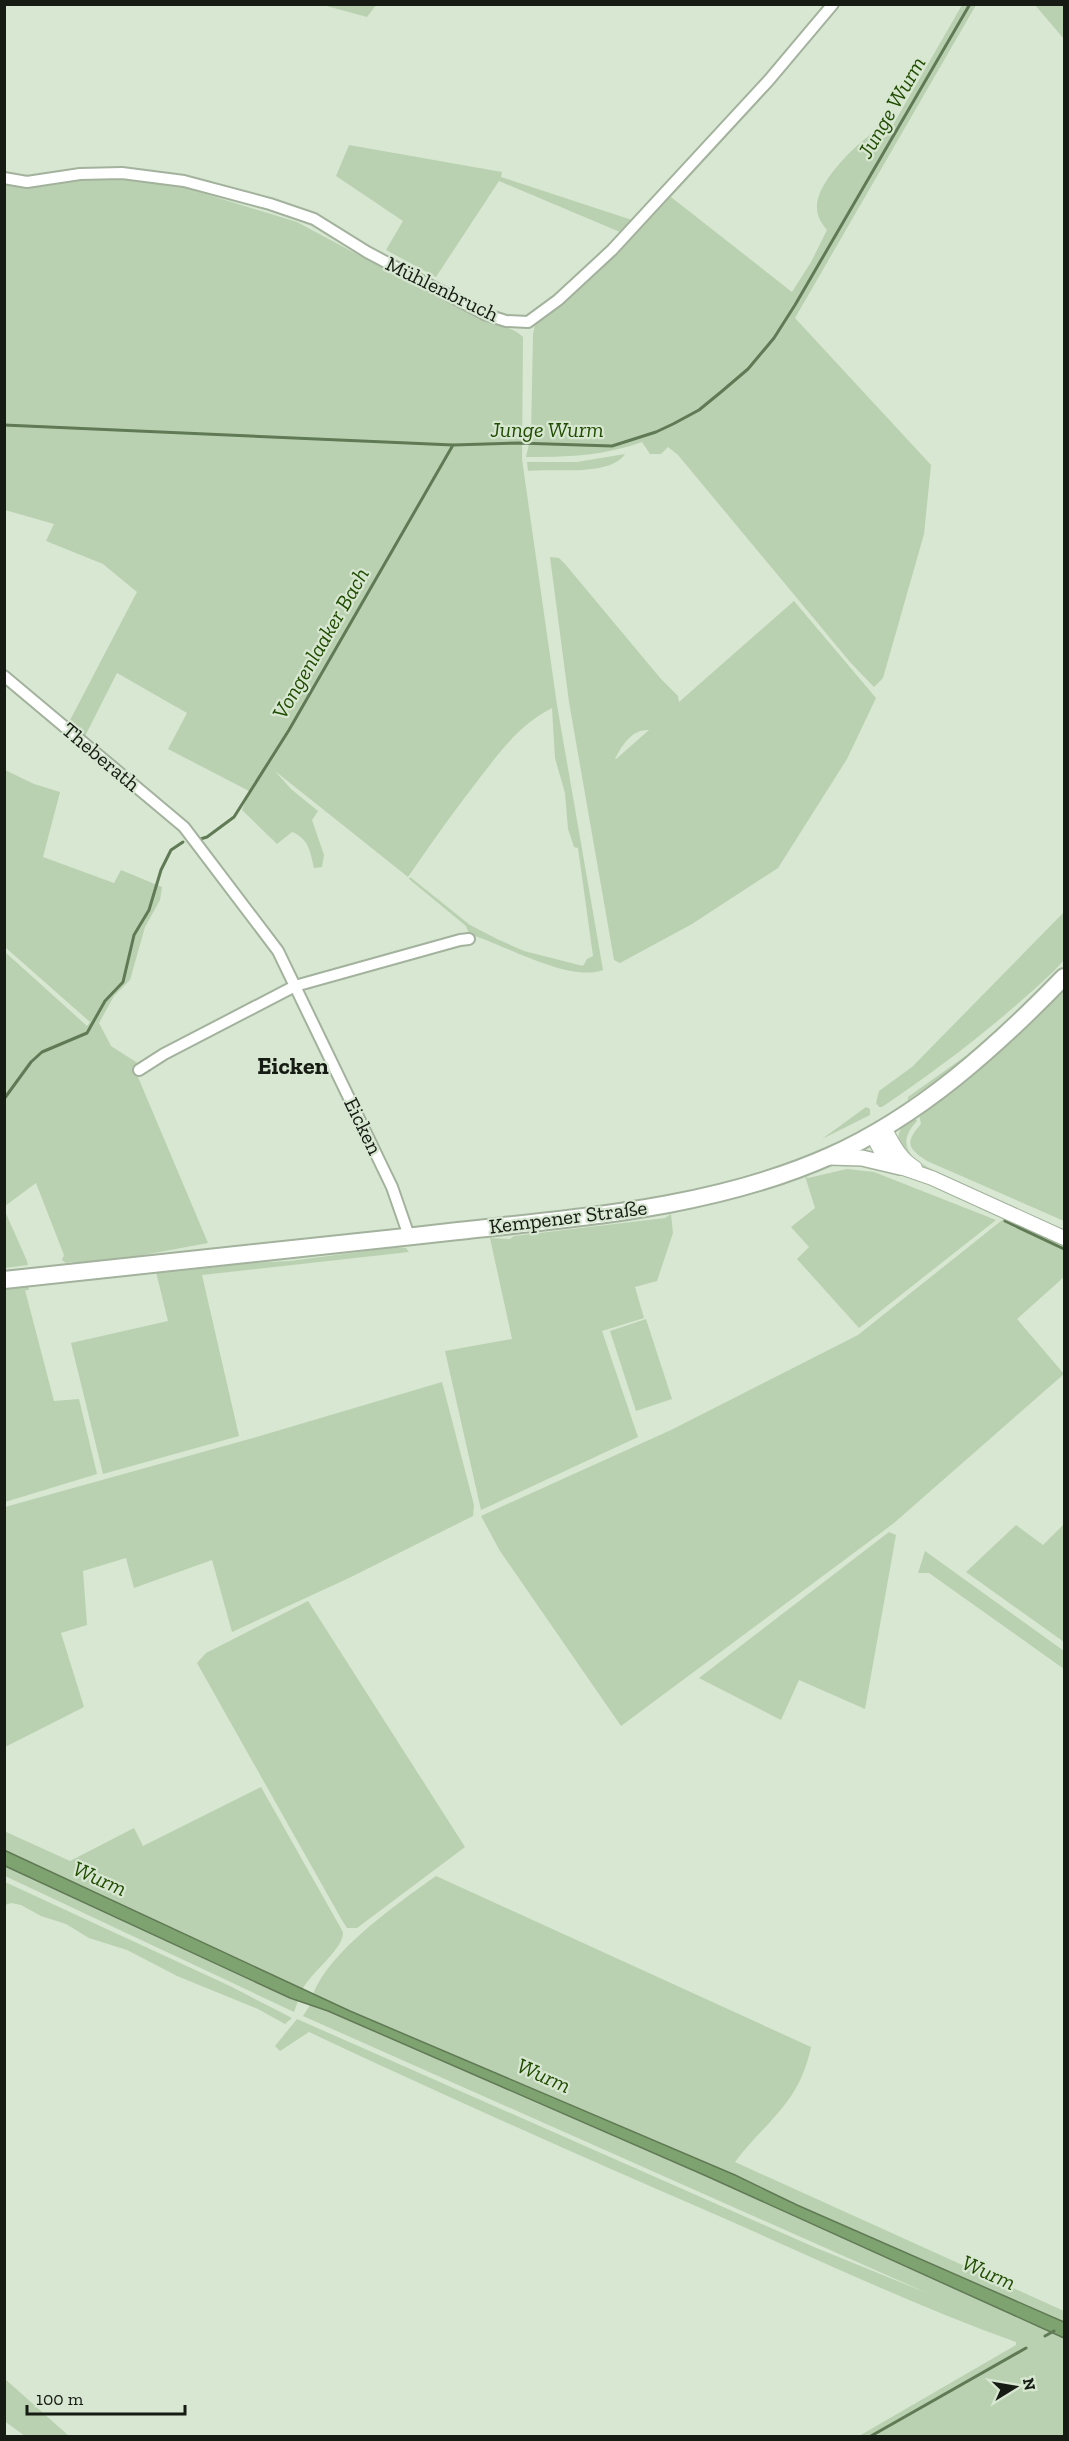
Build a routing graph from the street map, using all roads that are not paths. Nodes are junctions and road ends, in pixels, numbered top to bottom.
1 (833, 4) edge
2 (4, 178) edge
3 (4, 676) edge
4 (195, 840) joint
5 (469, 939) dead end
6 (1065, 978) edge
7 (295, 986) junction
8 (139, 1071) dead end
9 (878, 1131) junction
10 (829, 1157) junction
11 (900, 1167) junction
12 (932, 1178) junction
13 (409, 1236) junction
14 (1065, 1238) edge
15 (4, 1280) edge

1 - 2 street, Mühlenbruch
3 - 4 street, Theberath
4 - 7 street, Eicken
5 - 7 street
6 - 9 main road, Kempener Straße
7 - 8 street
7 - 13 street, Eicken
9 - 10 main road, Kempener Straße
9 - 11 street
9 - 12 street
10 - 11 main road
10 - 13 main road, Kempener Straße
11 - 12 street
12 - 14 street
13 - 15 main road, Kempener Straße

